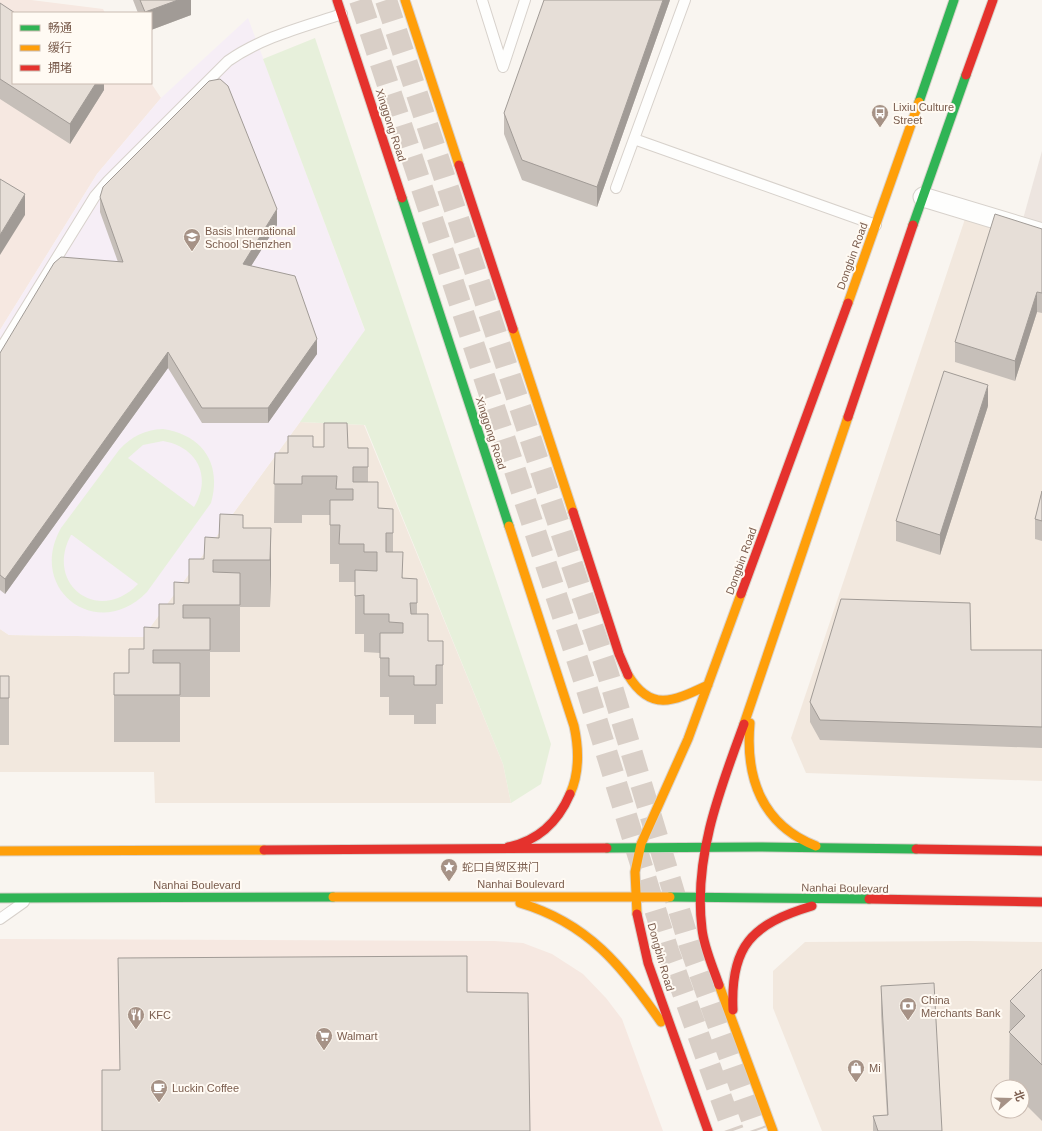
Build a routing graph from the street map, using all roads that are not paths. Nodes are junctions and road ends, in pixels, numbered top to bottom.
1 (337, 0) edge
2 (405, 0) edge
3 (482, 0) edge
4 (525, 0) edge
5 (685, 0) edge
6 (954, 0) edge
7 (993, 0) edge
8 (342, 14) junction
9 (634, 139) junction
10 (616, 188) dead end
11 (923, 197) junction
12 (876, 225) junction
13 (1042, 233) edge
14 (0, 350) edge
15 (708, 685) junction
16 (757, 686) junction
17 (508, 847) junction
18 (640, 847) junction
19 (705, 847) junction
20 (829, 849) junction
21 (0, 851) edge
22 (1042, 851) edge
23 (485, 896) junction
24 (635, 896) junction
25 (700, 896) junction
26 (0, 898) edge
27 (30, 898) junction
28 (848, 900) junction
29 (1042, 902) edge
30 (0, 919) edge
31 (675, 1042) junction
32 (740, 1045) junction
33 (708, 1131) edge
34 (773, 1131) edge

1 - 8 main road, Xinggong Road
2 - 15 main road
3 - 4 lane
5 - 9 lane
6 - 12 main road, Dongbin Road
7 - 11 main road
8 - 14 lane
8 - 17 main road, Xinggong Road
9 - 10 lane
9 - 12 lane
11 - 13 street
11 - 16 main road
12 - 15 main road, Dongbin Road
15 - 18 main road, Dongbin Road
16 - 19 main road
16 - 20 main road
17 - 18 main road
17 - 21 main road
18 - 19 main road
18 - 24 main road, Dongbin Road
19 - 20 main road
19 - 25 main road
20 - 22 main road
23 - 24 main road, Nanhai Boulevard
23 - 27 main road, Nanhai Boulevard
23 - 31 main road
24 - 25 main road, Nanhai Boulevard
24 - 31 main road, Dongbin Road
25 - 28 main road, Nanhai Boulevard
25 - 32 main road
26 - 27 main road, Nanhai Boulevard
27 - 30 lane
28 - 29 main road, Nanhai Boulevard
28 - 32 main road
31 - 33 main road, Dongbin Road
32 - 34 main road

